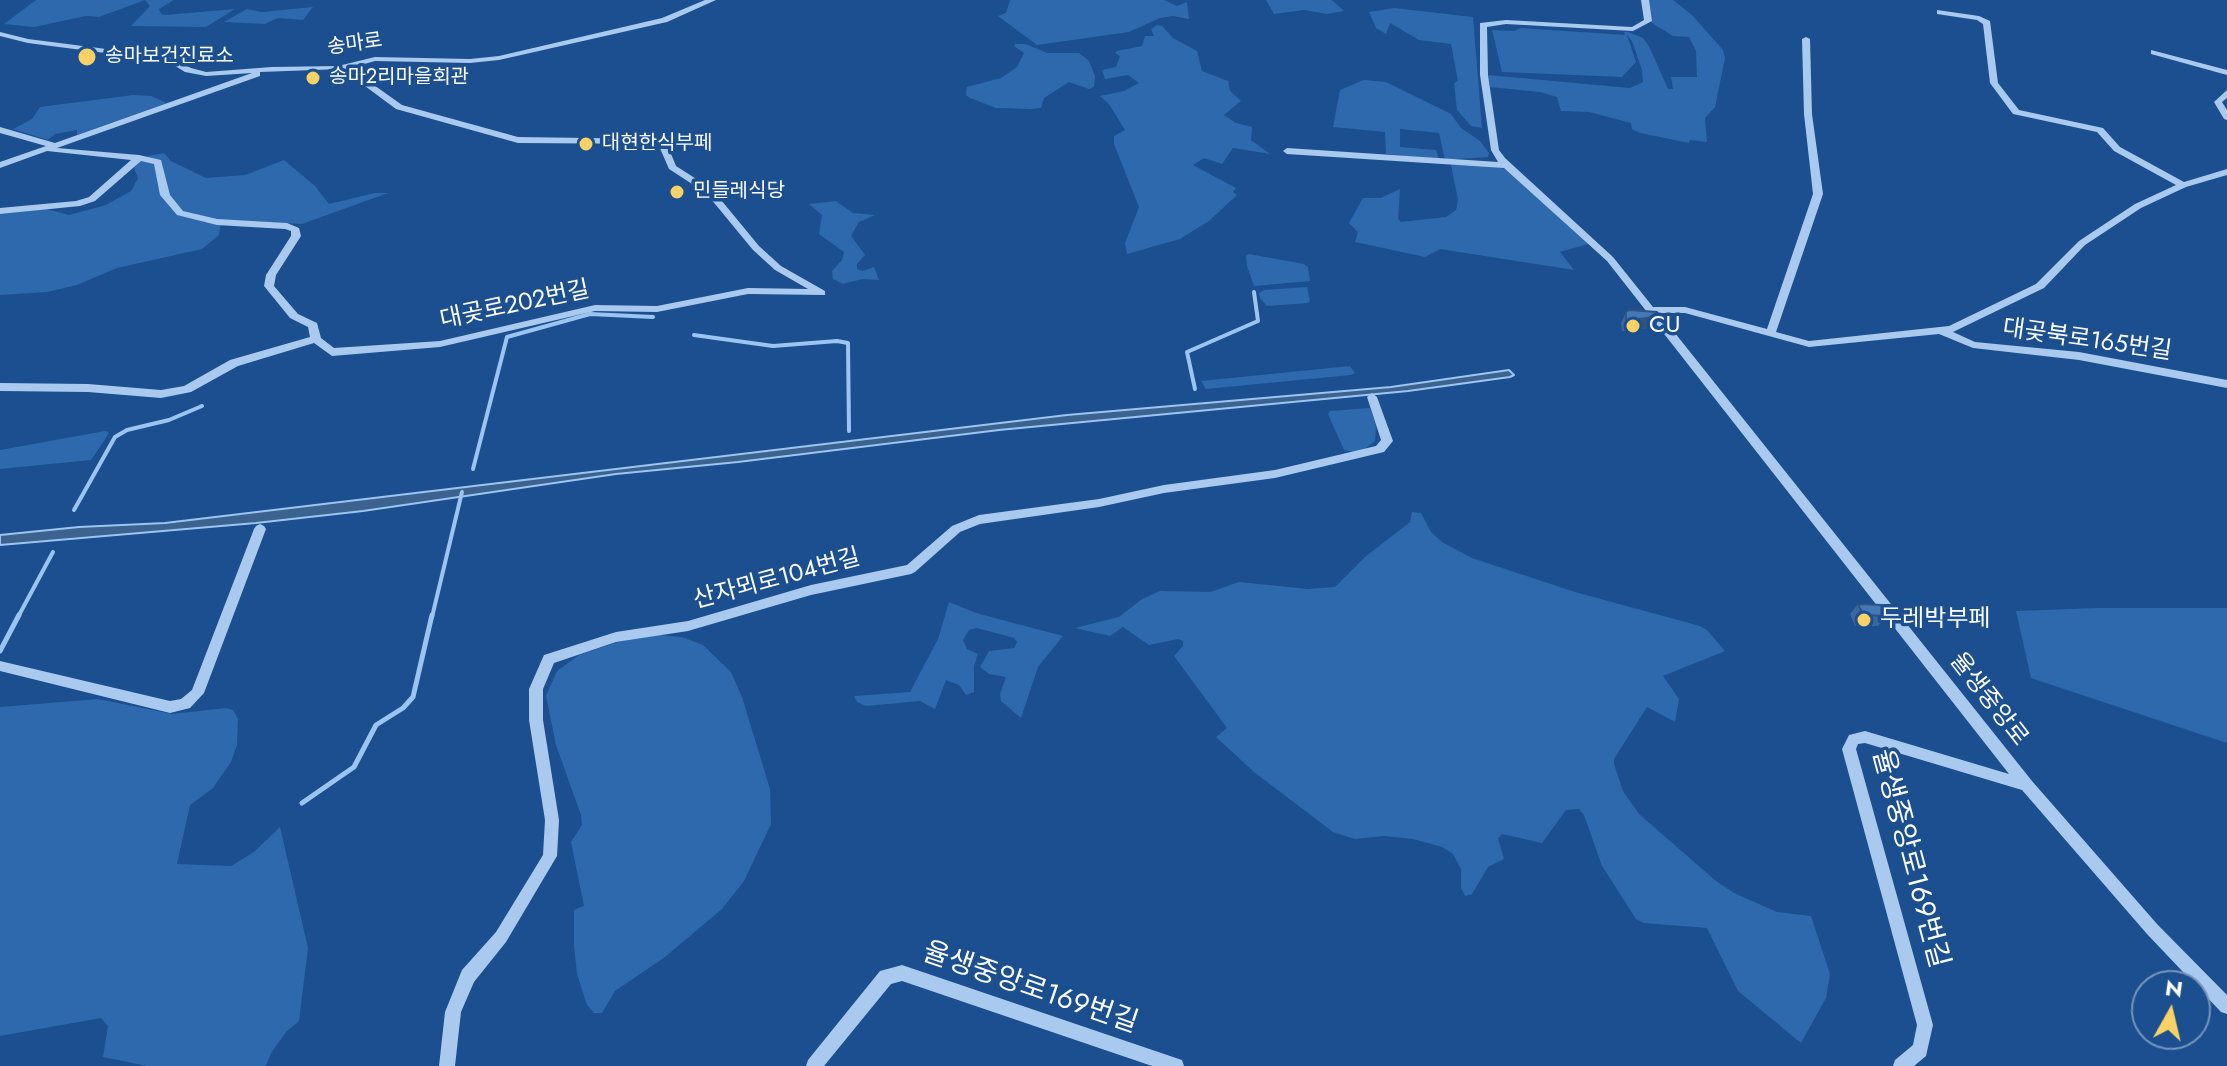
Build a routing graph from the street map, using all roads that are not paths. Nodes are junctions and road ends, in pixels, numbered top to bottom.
1 (712, 0) edge
2 (1645, 0) edge
3 (1940, 12) dead end
4 (0, 34) edge
5 (1806, 39) dead end
6 (2154, 52) dead end
7 (344, 67) junction
8 (272, 69) junction
9 (2227, 73) edge
10 (2227, 93) edge
11 (2227, 117) edge
12 (0, 130) edge
13 (54, 145) junction
14 (43, 150) junction
15 (1287, 151) dead end
16 (139, 158) junction
17 (0, 165) edge
18 (1505, 165) junction
19 (2227, 172) edge
20 (2183, 185) junction
21 (0, 211) edge
22 (1649, 310) junction
23 (1942, 331) junction
24 (1770, 334) junction
25 (316, 339) junction
26 (2227, 384) edge
27 (0, 387) edge
28 (1372, 397) dead end
29 (260, 529) dead end
30 (0, 666) edge
31 (2027, 785) junction
32 (2227, 1006) edge
33 (447, 1066) edge
34 (814, 1066) edge
35 (1176, 1066) edge
36 (1901, 1066) edge

1 - 7 street, 송마로
2 - 18 street
3 - 20 street
4 - 8 street, 송마로
5 - 24 street
6 - 9 street
7 - 8 street, 송마로
7 - 25 street, 대곶로202번길
8 - 13 street
10 - 11 street
12 - 13 street
13 - 14 street
14 - 16 street
14 - 17 street
15 - 18 street
16 - 21 street
16 - 25 street, 대곶로202번길
18 - 22 street, 율생중앙로
19 - 20 street
20 - 23 street
22 - 24 street
22 - 31 street, 율생중앙로
23 - 24 street
23 - 26 street, 대곶북로165번길
25 - 27 street
28 - 33 street, 산자뫼로104번길
29 - 30 street
31 - 32 street, 율생중앙로
31 - 36 street, 율생중앙로169번길
34 - 35 street, 율생중앙로169번길

